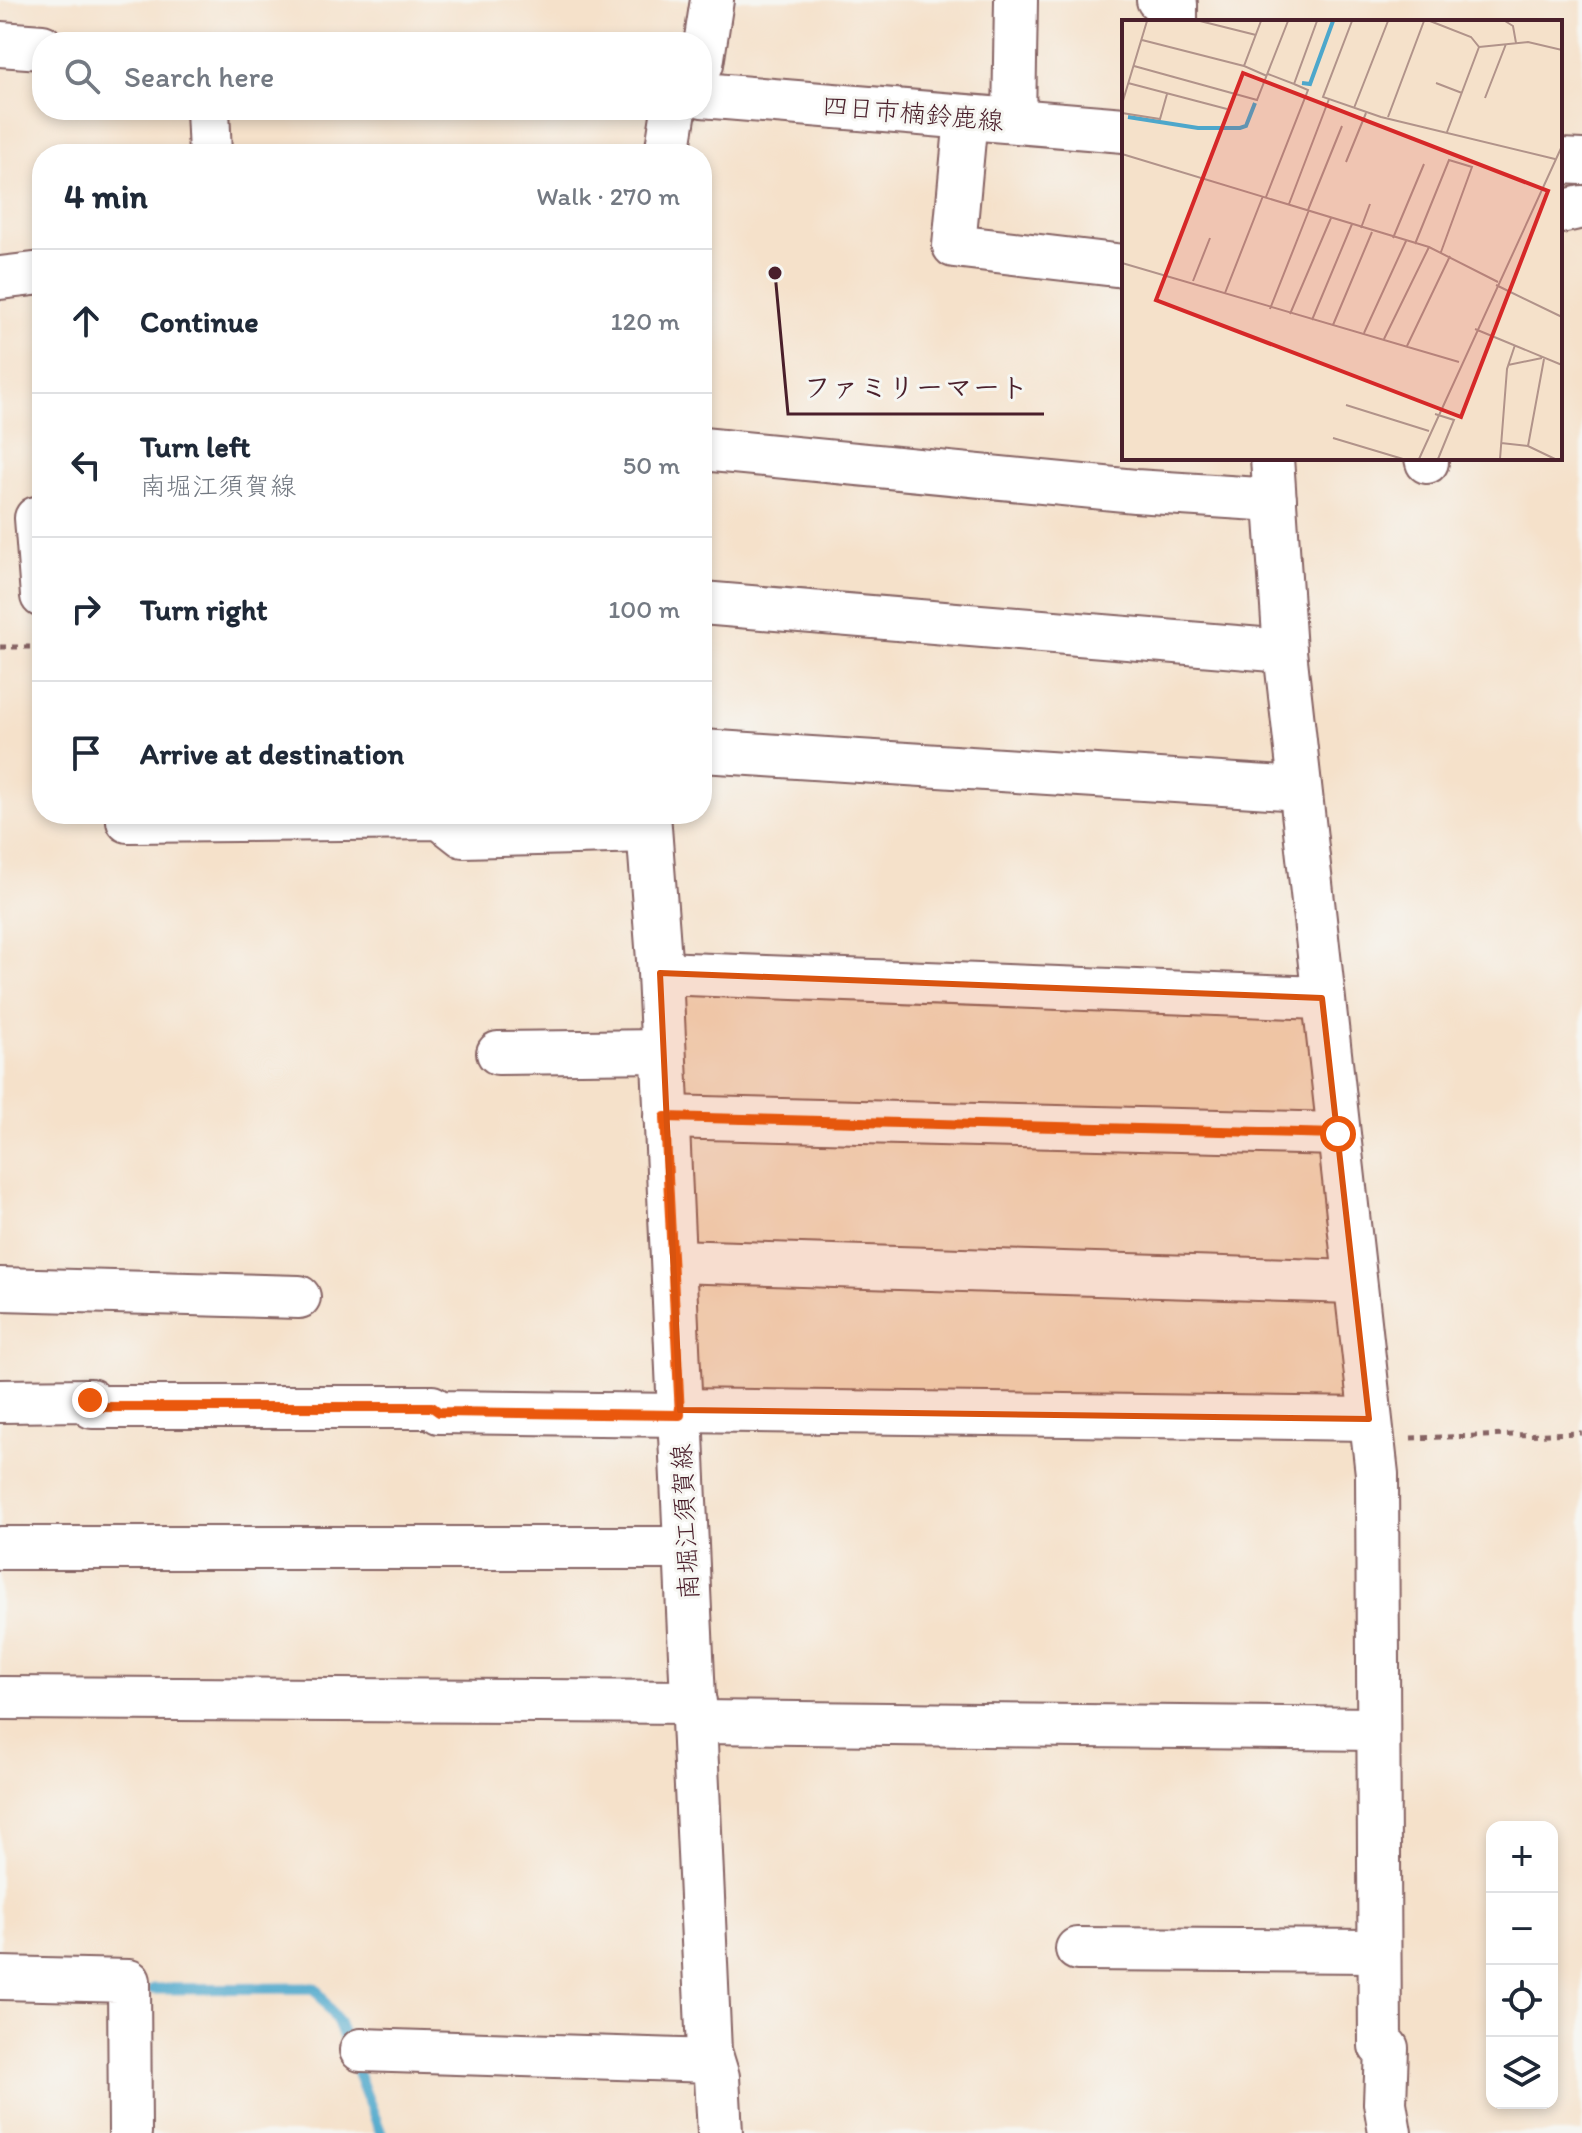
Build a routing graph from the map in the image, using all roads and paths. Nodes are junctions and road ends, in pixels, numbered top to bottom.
1 (712, 0) edge
2 (1016, 0) edge
3 (1158, 0) edge
4 (1176, 20) edge
5 (707, 32) edge
6 (0, 44) edge
7 (32, 46) edge
8 (712, 96) edge
9 (966, 117) junction
10 (208, 120) edge
11 (672, 120) edge
12 (1014, 121) junction
13 (1122, 130) edge
14 (210, 144) edge
15 (669, 144) edge
16 (1562, 161) edge
17 (1582, 162) edge
18 (1582, 207) edge
19 (1562, 212) edge
20 (1122, 266) edge
21 (32, 274) edge
22 (0, 278) edge
23 (712, 450) edge
24 (1272, 460) edge
25 (1275, 500) junction
26 (712, 604) edge
27 (0, 647) edge
28 (32, 647) edge
29 (1285, 651) junction
30 (712, 752) edge
31 (1300, 789) junction
32 (448, 824) edge
33 (635, 824) edge
34 (649, 824) edge
35 (660, 973) junction
36 (1322, 998) junction
37 (662, 1051) junction
38 (498, 1053) dead end
39 (665, 1117) junction
40 (1338, 1134) junction
41 (673, 1261) junction
42 (1354, 1282) junction
43 (0, 1289) edge
44 (299, 1297) dead end
45 (0, 1401) edge
46 (680, 1412) junction
47 (1371, 1429) junction
48 (1582, 1433) edge
49 (0, 1548) edge
50 (686, 1548) junction
51 (0, 1698) edge
52 (696, 1712) junction
53 (1378, 1729) junction
54 (1077, 1949) dead end
55 (1379, 1951) junction
56 (0, 1978) edge
57 (361, 2050) dead end
58 (712, 2061) junction
59 (130, 2133) edge
60 (720, 2133) edge
61 (1390, 2133) edge

1 - 5 street
2 - 12 street
3 - 4 street
6 - 7 main road
8 - 9 main road, 四日市楠鈴鹿線
9 - 12 main road, 四日市楠鈴鹿線
9 - 20 street
10 - 14 street
11 - 15 main road
12 - 13 main road, 四日市楠鈴鹿線
16 - 17 main road
18 - 19 street
21 - 22 street
23 - 25 street
24 - 25 street
25 - 29 street
26 - 29 street
27 - 28 path
29 - 31 street
30 - 31 street
31 - 36 street
32 - 33 street
34 - 35 main road, 南堀江須賀線
35 - 36 street
35 - 37 main road, 南堀江須賀線
36 - 40 street
37 - 38 street
37 - 39 main road, 南堀江須賀線
39 - 40 street
39 - 41 main road, 南堀江須賀線
40 - 42 street
41 - 42 street
41 - 46 main road, 南堀江須賀線
42 - 47 street
43 - 44 street
45 - 46 street
46 - 47 street
46 - 50 main road, 南堀江須賀線
47 - 48 path
47 - 53 street
49 - 50 street
50 - 52 main road, 南堀江須賀線
51 - 52 street
52 - 53 street
52 - 58 main road, 南堀江須賀線
53 - 55 street
54 - 55 street
55 - 61 street
56 - 59 street
57 - 58 street
58 - 60 main road, 南堀江須賀線

